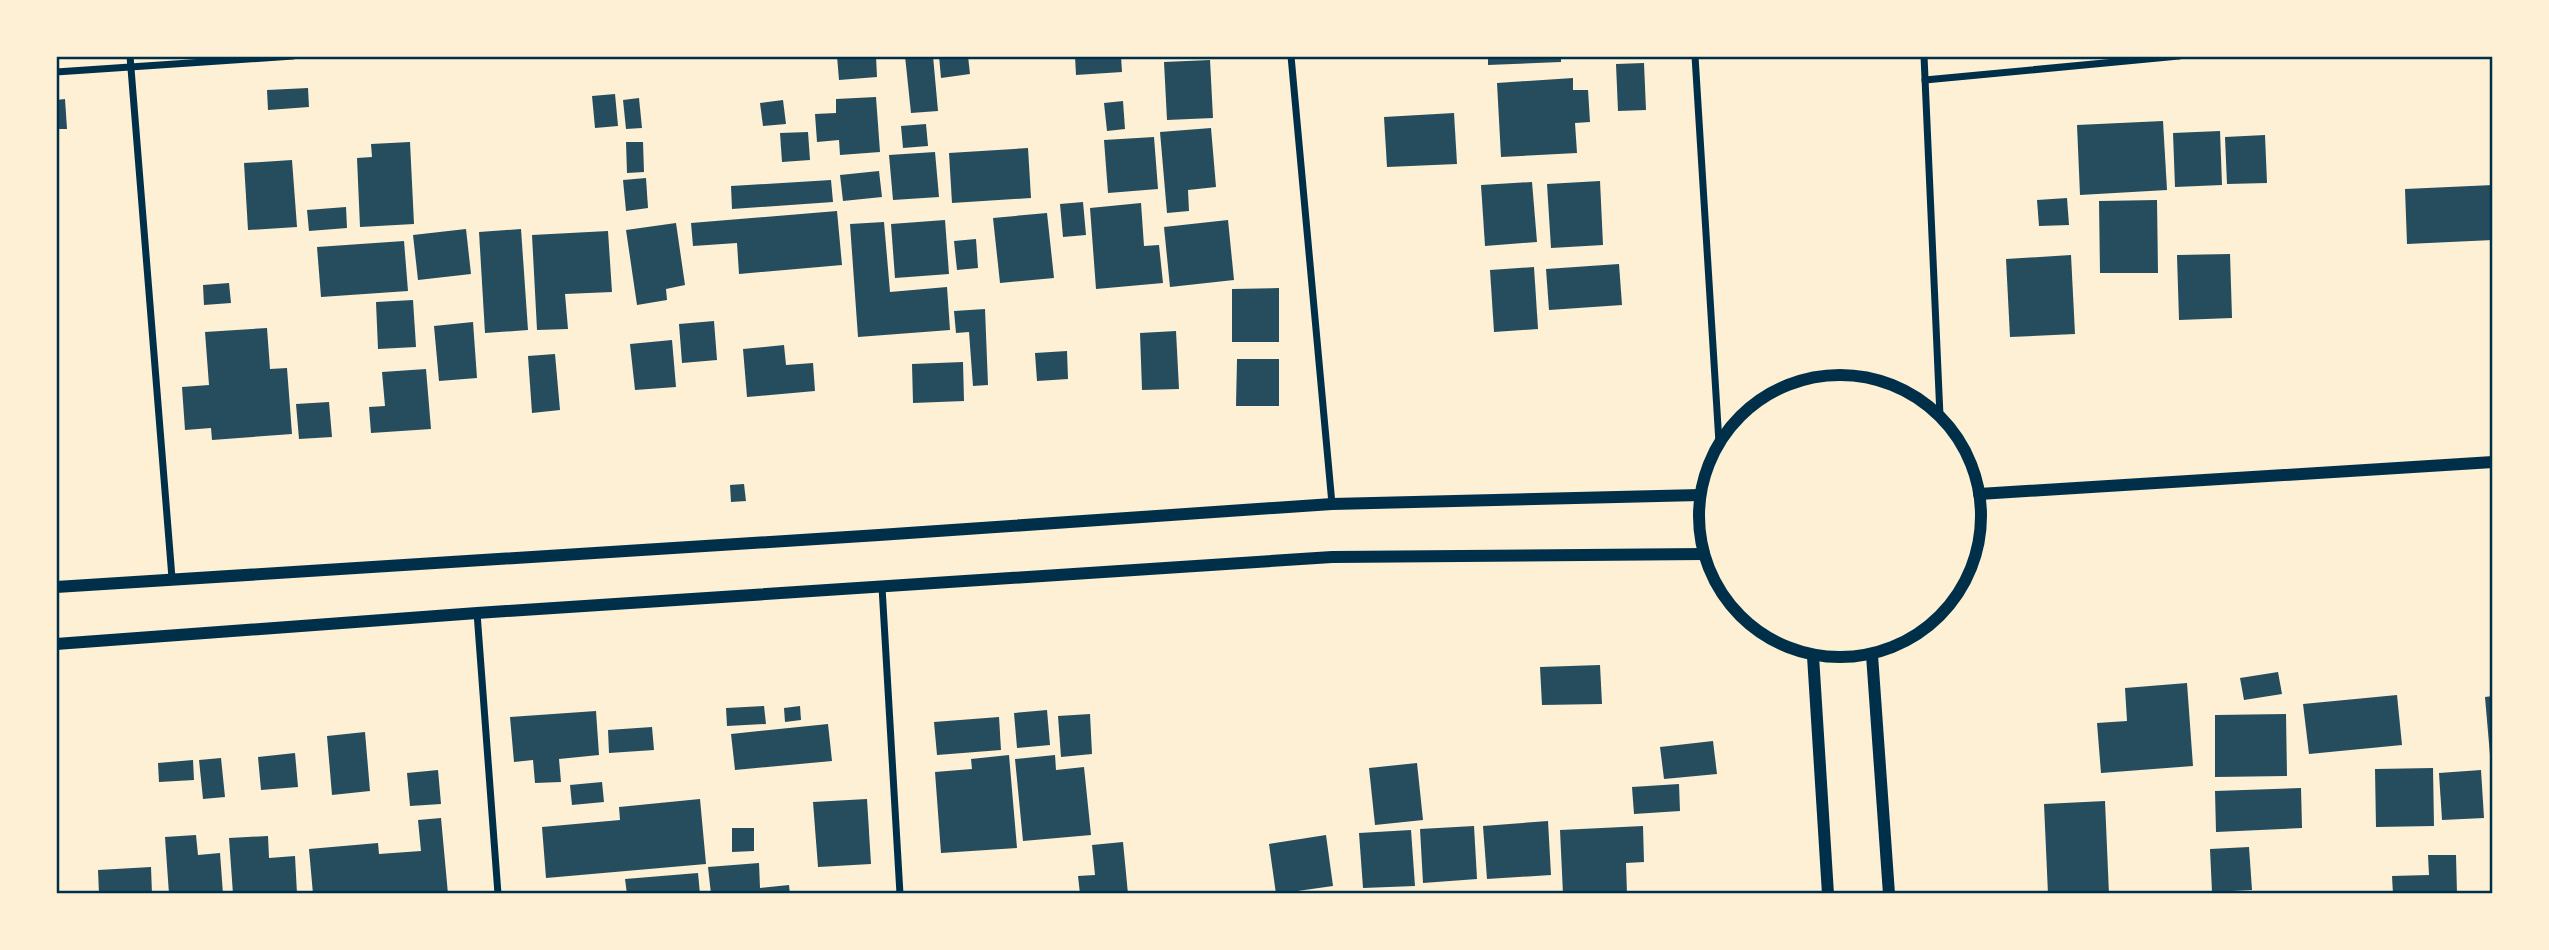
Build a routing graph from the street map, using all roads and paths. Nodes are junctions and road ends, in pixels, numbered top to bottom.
1 (130, 56) edge
2 (293, 56) edge
3 (1291, 56) edge
4 (1695, 56) edge
5 (1924, 56) edge
6 (2179, 56) edge
7 (131, 67) junction
8 (56, 72) edge
9 (1925, 80) junction
10 (1940, 416) junction
11 (1718, 443) junction
12 (2493, 461) edge
13 (1979, 494) junction
14 (1700, 495) junction
15 (1332, 504) junction
16 (1704, 554) junction
17 (172, 578) junction
18 (56, 587) edge
19 (881, 587) junction
20 (477, 613) junction
21 (56, 644) edge
22 (1872, 655) junction
23 (1813, 656) junction
24 (498, 894) edge
25 (900, 894) edge
26 (1828, 894) edge
27 (1889, 894) edge

1 - 7 street
2 - 7 street
3 - 15 street
4 - 11 street
5 - 9 street
6 - 9 street
7 - 8 street
7 - 17 street
9 - 10 street
10 - 11 street
10 - 13 street
11 - 14 street
12 - 13 street
13 - 22 street
14 - 15 street
14 - 16 street
15 - 17 street
16 - 19 street
16 - 23 street
17 - 18 street
19 - 20 street
19 - 25 street
20 - 21 street
20 - 24 street
22 - 23 street
22 - 27 street
23 - 26 street

